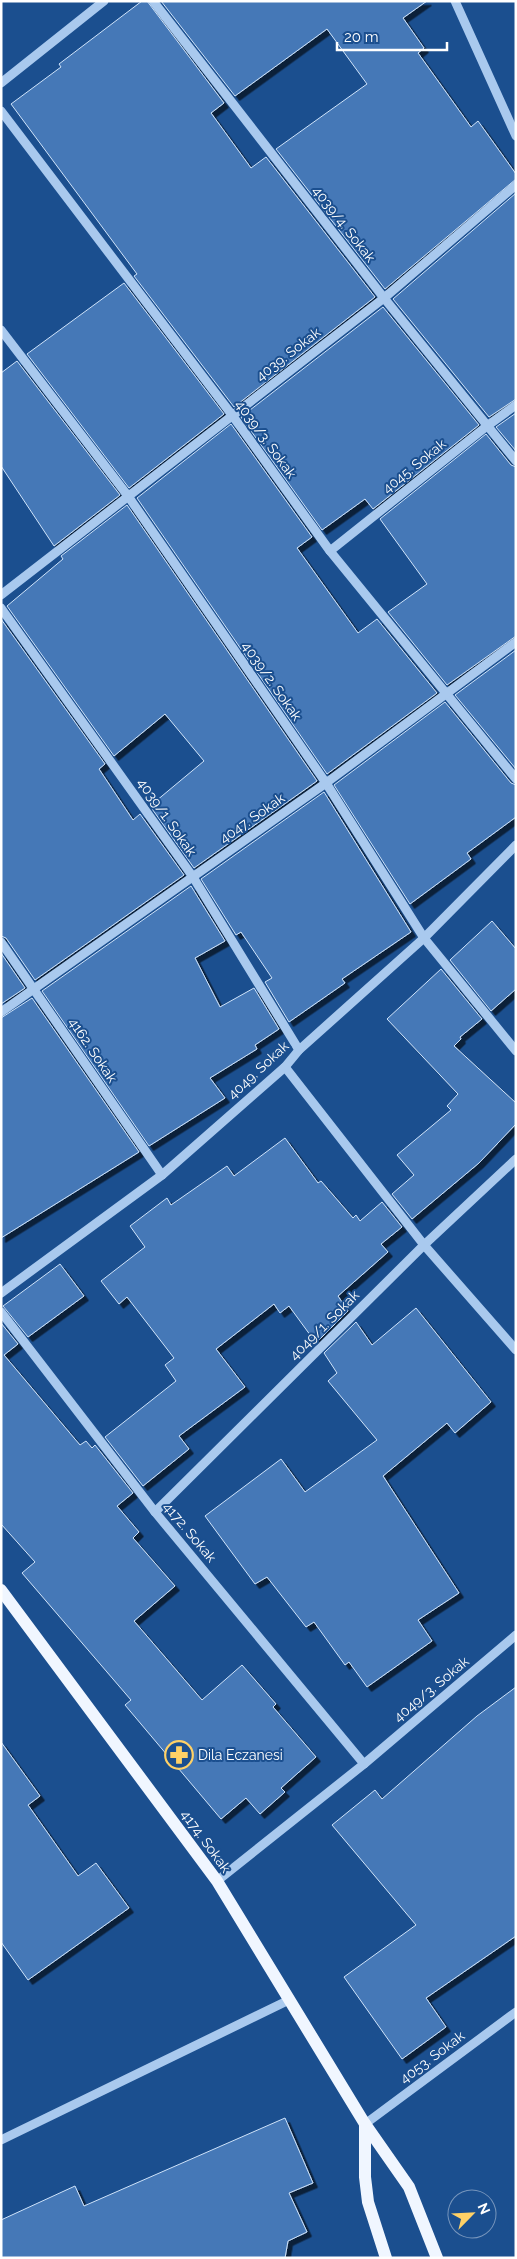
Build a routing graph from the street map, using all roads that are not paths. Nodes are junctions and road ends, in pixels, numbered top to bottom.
1 (104, 1) edge
2 (153, 1) edge
3 (455, 1) edge
4 (1, 83) edge
5 (1, 110) edge
6 (516, 136) edge
7 (516, 185) edge
8 (384, 298) junction
9 (1, 330) edge
10 (516, 405) edge
11 (232, 415) junction
12 (486, 426) junction
13 (516, 461) edge
14 (128, 496) junction
15 (330, 551) junction
16 (1, 595) edge
17 (1, 608) edge
18 (516, 642) edge
19 (446, 695) junction
20 (516, 779) edge
21 (326, 783) junction
22 (516, 845) edge
23 (193, 877) junction
24 (424, 938) junction
25 (1, 942) edge
26 (34, 988) junction
27 (1, 1012) edge
28 (299, 1050) junction
29 (516, 1051) edge
30 (285, 1067) junction
31 (516, 1159) edge
32 (162, 1175) junction
33 (424, 1245) junction
34 (1, 1293) edge
35 (1, 1312) edge
36 (516, 1350) edge
37 (155, 1512) junction
38 (1, 1590) edge
39 (516, 1635) edge
40 (364, 1764) junction
41 (217, 1881) junction
42 (289, 2000) junction
43 (516, 2012) edge
44 (365, 2124) junction
45 (1, 2140) edge
46 (386, 2258) edge
47 (437, 2258) edge

1 - 4 street
2 - 8 street, 4039/4. Sokak
3 - 6 street
5 - 11 street, 4039/3. Sokak
7 - 8 street, 4039. Sokak
8 - 11 street, 4039. Sokak
8 - 12 street, 4039/4. Sokak
9 - 14 street, 4039/2. Sokak
10 - 12 street, 4045. Sokak
11 - 14 street, 4039. Sokak
11 - 15 street, 4039/3. Sokak
12 - 13 street, 4039/4. Sokak
12 - 15 street, 4045. Sokak
14 - 16 street, 4039. Sokak
14 - 21 street, 4039/2. Sokak
15 - 19 street, 4039/3. Sokak
17 - 23 street, 4039/1. Sokak
18 - 19 street, 4047. Sokak
19 - 20 street, 4039/3. Sokak
19 - 21 street, 4047. Sokak
21 - 23 street, 4047. Sokak
21 - 24 street, 4039/2. Sokak
22 - 24 street, 4049. Sokak
23 - 26 street, 4047. Sokak
23 - 28 street, 4039/1. Sokak
24 - 28 street, 4049. Sokak
24 - 29 street, 4039/2. Sokak
25 - 26 street, 4162. Sokak
26 - 27 street, 4047. Sokak
26 - 32 street, 4162. Sokak
28 - 30 street, 4049. Sokak
30 - 32 street, 4049. Sokak
30 - 33 street
31 - 33 street, 4049/1. Sokak
32 - 34 street, 4049. Sokak
33 - 36 street
33 - 37 street, 4049/1. Sokak
35 - 37 street, 4172. Sokak
37 - 40 street, 4172. Sokak
38 - 41 main road, 4174. Sokak
39 - 40 street, 4049/3. Sokak
40 - 41 street, 4049/3. Sokak
41 - 42 main road, 4174. Sokak
42 - 44 main road, 4174. Sokak
42 - 45 street
43 - 44 street, 4053. Sokak
44 - 46 main road
44 - 47 main road, 4174. Sokak

